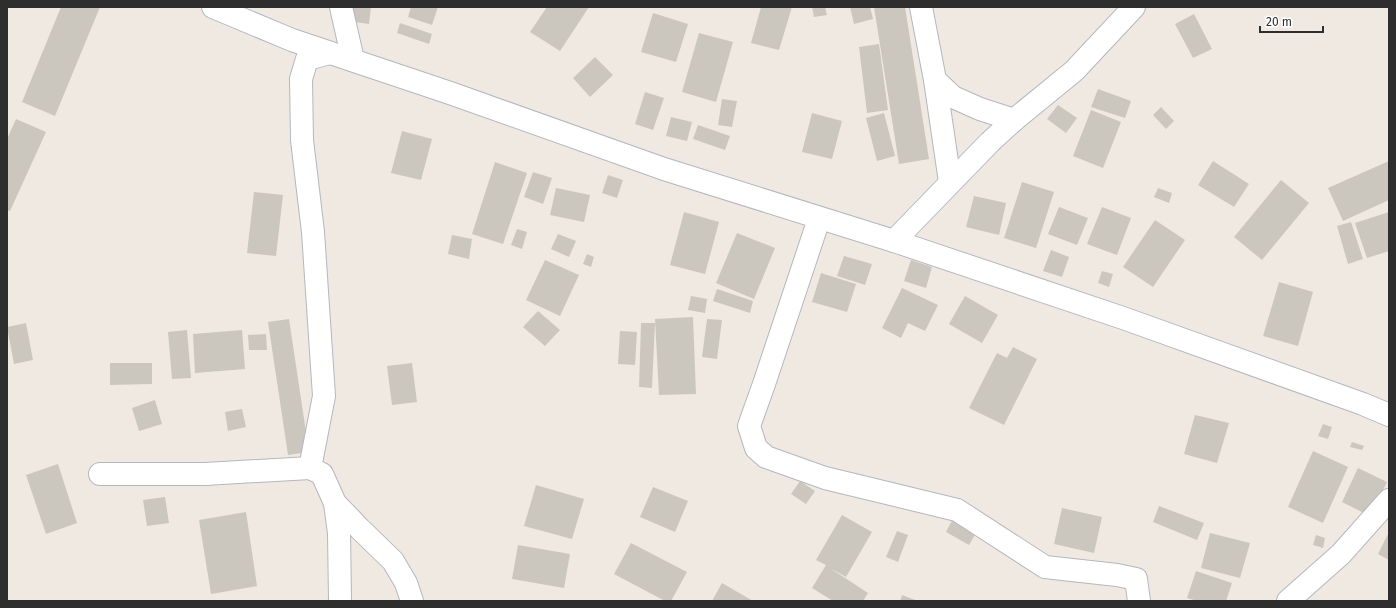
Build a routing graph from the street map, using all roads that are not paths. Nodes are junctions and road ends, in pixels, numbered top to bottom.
1 (213, 7) edge
2 (341, 7) edge
3 (921, 7) edge
4 (1134, 7) edge
5 (330, 53) junction
6 (353, 60) junction
7 (935, 80) junction
8 (1014, 120) junction
9 (950, 182) junction
10 (819, 219) junction
11 (894, 241) junction
12 (1389, 415) edge
13 (310, 468) junction
14 (100, 474) dead end
15 (1389, 500) edge
16 (335, 503) junction
17 (340, 601) edge
18 (412, 601) edge
19 (1139, 601) edge
20 (1288, 601) edge

1 - 5 street
2 - 6 street
3 - 7 street
4 - 8 street
5 - 6 street
5 - 13 street
6 - 10 street
7 - 8 street
7 - 9 street
8 - 9 street
9 - 11 street
10 - 11 street
10 - 19 street
11 - 12 street
13 - 14 street
13 - 16 street
15 - 20 street
16 - 17 street
16 - 18 street

